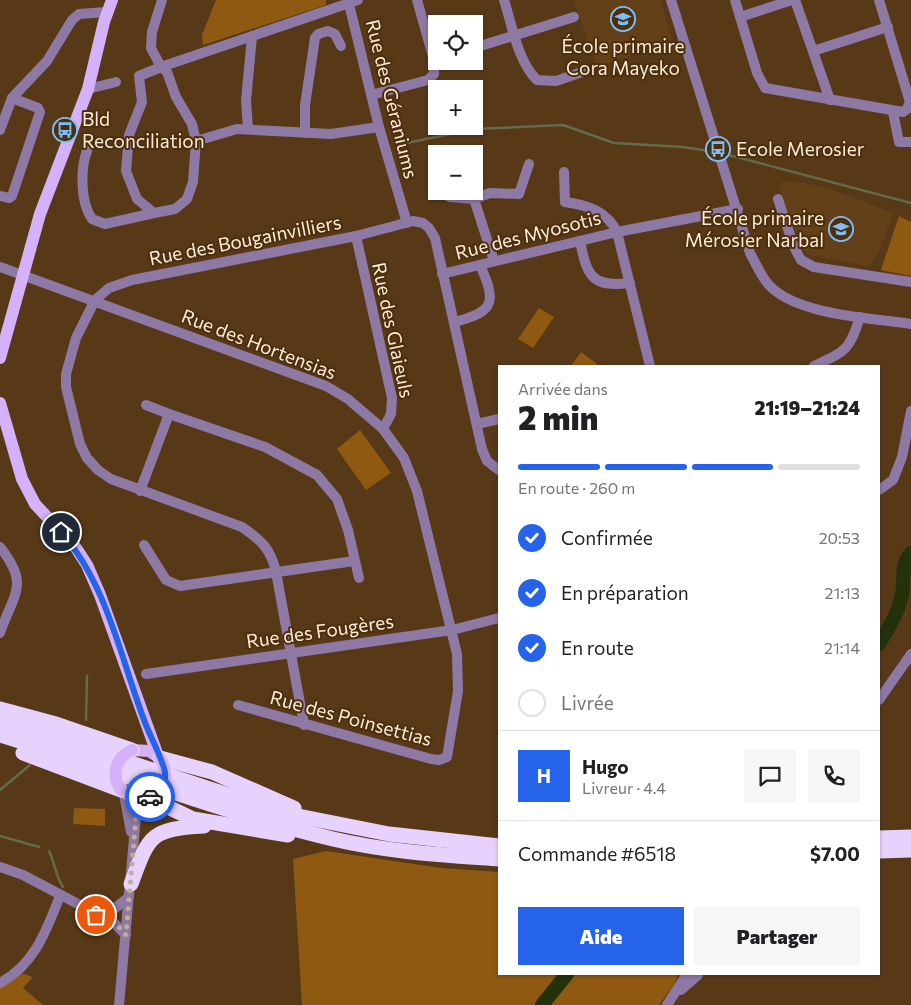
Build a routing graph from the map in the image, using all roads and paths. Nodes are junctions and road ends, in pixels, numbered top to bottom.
1 (112, 0) edge
2 (162, 0) edge
3 (417, 0) edge
4 (504, 0) edge
5 (671, 0) edge
6 (735, 0) edge
7 (794, 0) edge
8 (879, 0) edge
9 (352, 1) edge
10 (106, 12) junction
11 (574, 17) dead end
12 (740, 17) junction
13 (888, 27) junction
14 (515, 35) junction
15 (252, 36) junction
16 (428, 37) edge
17 (483, 45) edge
18 (341, 46) dead end
19 (813, 51) junction
20 (161, 67) junction
21 (435, 70) edge
22 (585, 71) dead end
23 (116, 82) dead end
24 (88, 89) junction
25 (371, 94) junction
26 (12, 98) junction
27 (830, 100) junction
28 (894, 112) junction
29 (379, 127) junction
30 (248, 129) junction
31 (0, 130) edge
32 (305, 133) junction
33 (196, 141) junction
34 (911, 142) edge
35 (88, 148) dead end
36 (529, 164) dead end
37 (564, 172) dead end
38 (0, 196) edge
39 (483, 196) edge
40 (778, 199) dead end
41 (474, 200) edge
42 (738, 209) junction
43 (159, 212) junction
44 (407, 223) junction
45 (617, 232) junction
46 (356, 236) junction
47 (580, 241) junction
48 (494, 261) junction
49 (480, 265) junction
50 (0, 267) edge
51 (442, 274) junction
52 (23, 276) junction
53 (911, 282) edge
54 (630, 283) junction
55 (95, 300) junction
56 (860, 317) junction
57 (454, 322) junction
58 (911, 324) edge
59 (0, 358) edge
60 (650, 365) edge
61 (816, 365) edge
62 (0, 403) edge
63 (146, 405) dead end
64 (911, 411) edge
65 (169, 414) junction
66 (498, 419) edge
67 (477, 424) junction
68 (383, 429) junction
69 (498, 469) edge
70 (880, 489) edge
71 (140, 491) junction
72 (144, 545) dead end
73 (0, 547) edge
74 (354, 561) junction
75 (276, 572) junction
76 (359, 578) dead end
77 (498, 618) edge
78 (452, 630) junction
79 (0, 632) edge
80 (291, 653) junction
81 (911, 654) edge
82 (146, 674) dead end
83 (880, 699) edge
84 (238, 705) dead end
85 (0, 709) edge
86 (0, 720) edge
87 (144, 722) junction
88 (304, 725) junction
89 (0, 735) edge
90 (0, 745) edge
91 (133, 750) junction
92 (159, 757) junction
93 (122, 792) junction
94 (147, 798) junction
95 (228, 825) junction
96 (911, 837) edge
97 (133, 839) junction
98 (333, 839) junction
99 (880, 841) edge
100 (498, 844) edge
101 (498, 844) edge
102 (911, 850) edge
103 (498, 859) edge
104 (0, 868) edge
105 (130, 891) junction
106 (60, 896) junction
107 (91, 912) junction
108 (126, 935) junction
109 (686, 975) edge
110 (699, 975) edge
111 (0, 983) edge
112 (674, 995) junction
113 (119, 1005) edge
114 (667, 1005) edge

1 - 10 main road
2 - 20 street
3 - 16 street
4 - 14 street
5 - 42 street
6 - 12 street
7 - 12 street
7 - 19 street
8 - 13 street
9 - 15 street
9 - 25 street, Rue des Géraniums
10 - 24 main road
10 - 26 street
11 - 14 street
12 - 27 street
13 - 19 street
13 - 28 street
14 - 17 street
14 - 22 street
15 - 20 street
15 - 30 street
18 - 32 street
19 - 27 street
20 - 33 street
20 - 43 street
21 - 25 street
23 - 24 street
24 - 52 main road
25 - 29 street, Rue des Géraniums
26 - 31 street
26 - 38 street
27 - 28 street
28 - 34 street
29 - 32 street
29 - 44 street, Rue des Géraniums
30 - 32 street
30 - 33 street
33 - 43 street
35 - 43 street
36 - 39 street
37 - 45 street
40 - 53 street
41 - 48 street
42 - 45 street, Rue des Myosotis
42 - 56 street
44 - 46 street, Rue des Bougainvilliers
44 - 51 street
45 - 47 street, Rue des Myosotis
45 - 54 street
46 - 55 street, Rue des Bougainvilliers
46 - 68 street, Rue des Glaieuls
47 - 48 street, Rue des Myosotis
47 - 54 street
48 - 49 street, Rue des Myosotis
49 - 51 street, Rue des Myosotis
49 - 57 street
50 - 52 street, Rue des Hortensias
51 - 57 street, Rue des Myosotis
52 - 55 street, Rue des Hortensias
52 - 59 main road
54 - 60 street
55 - 68 street, Rue des Hortensias
55 - 71 street
56 - 58 street
56 - 61 street
57 - 67 street, Rue des Myosotis
62 - 87 main road
63 - 65 street
64 - 70 street
65 - 71 street
65 - 74 street
66 - 67 street
67 - 69 street, Rue des Myosotis
68 - 78 street, Rue des Hortensias
71 - 75 street
72 - 75 street
73 - 79 street
74 - 75 street
74 - 76 street
75 - 80 street
77 - 78 street, Rue des Fougères
78 - 80 street, Rue des Fougères
78 - 88 street, Rue des Poinsettias
80 - 82 street, Rue des Fougères
80 - 88 street
81 - 83 street
84 - 88 street, Rue des Poinsettias
85 - 91 highway
86 - 100 highway
87 - 91 main road
87 - 92 main road
89 - 98 highway
90 - 93 highway
91 - 92 main road
91 - 93 main road, bridge
92 - 94 main road, bridge
92 - 101 highway
93 - 94 main road
93 - 97 street
94 - 95 highway
94 - 97 street
95 - 98 highway
95 - 105 highway
96 - 99 highway
97 - 105 street
98 - 103 highway
99 - 102 highway
104 - 106 street
105 - 107 street
105 - 108 street
106 - 107 street
106 - 111 street
107 - 108 street
108 - 113 street
109 - 112 street
110 - 112 street
112 - 114 street

